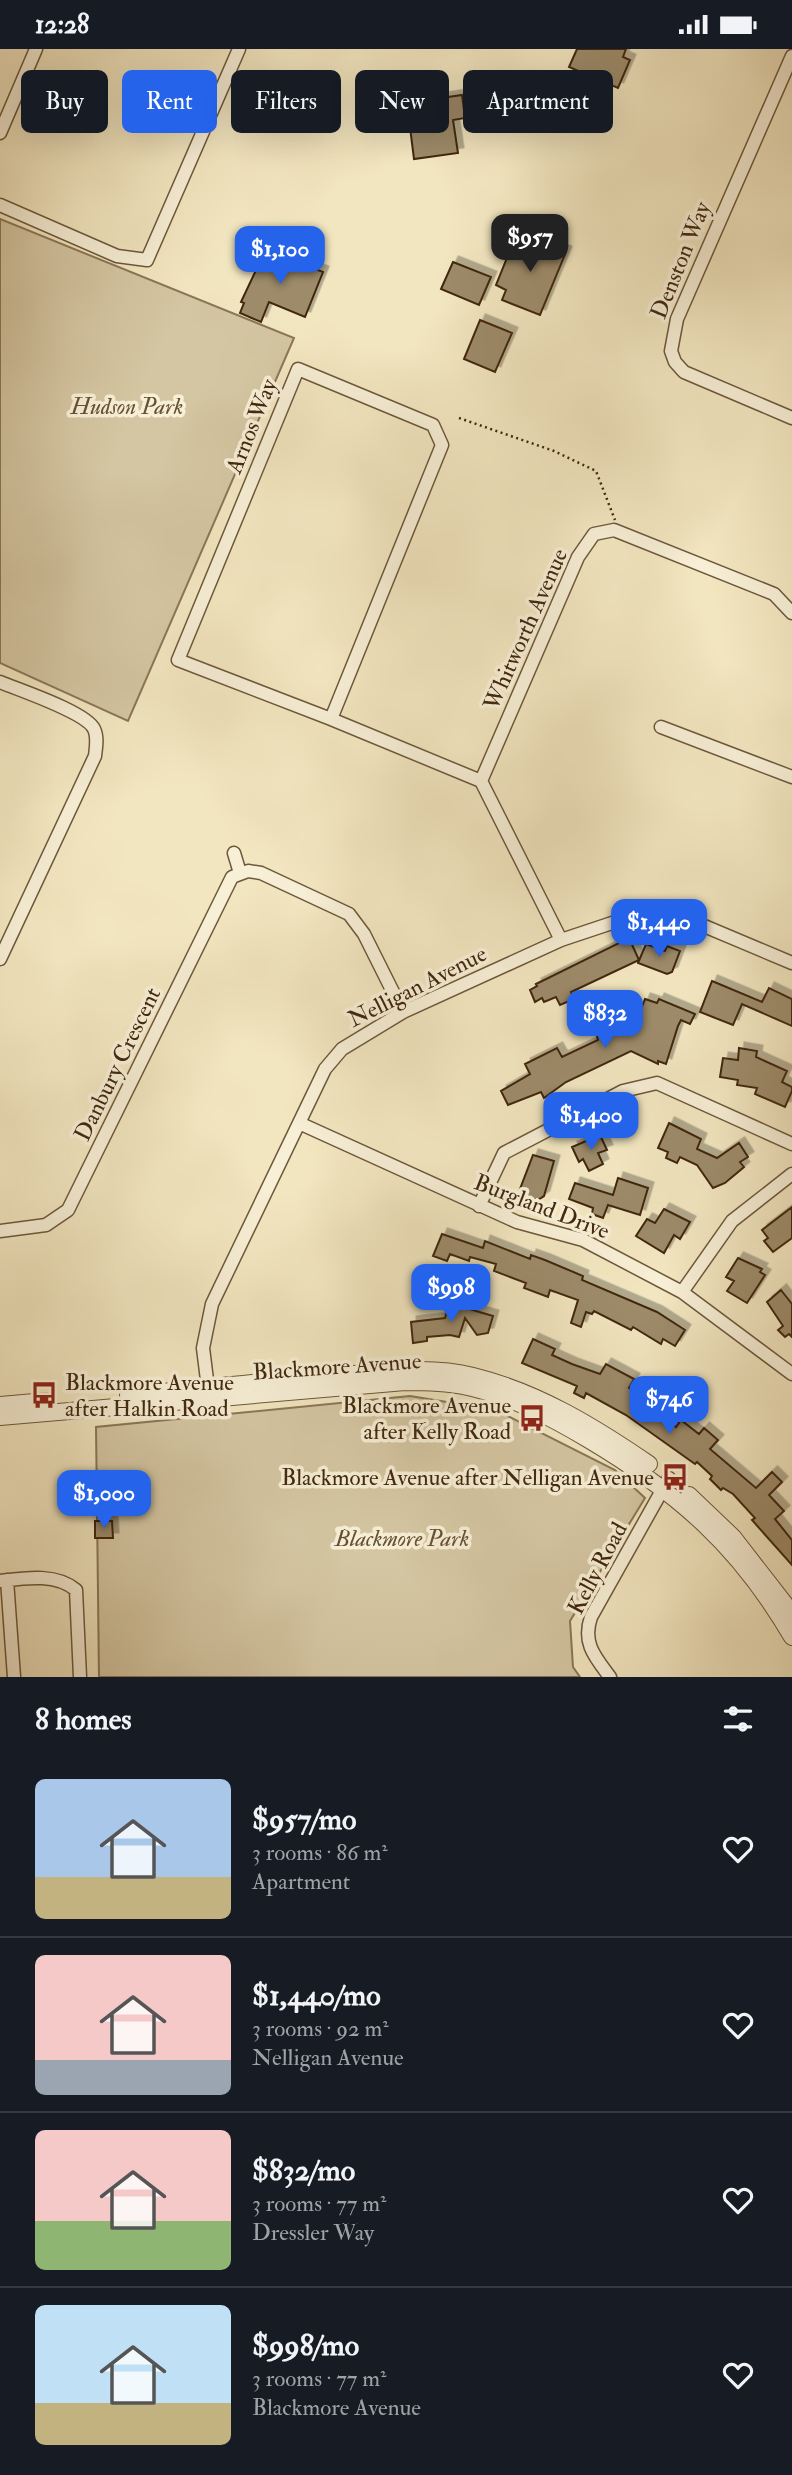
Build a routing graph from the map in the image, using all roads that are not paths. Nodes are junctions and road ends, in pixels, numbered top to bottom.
1 (36, 49) edge
2 (239, 49) edge
3 (792, 57) edge
4 (0, 133) edge
5 (0, 205) edge
6 (792, 418) edge
7 (792, 614) edge
8 (0, 682) edge
9 (331, 719) junction
10 (661, 727) dead end
11 (792, 778) edge
12 (481, 781) junction
13 (234, 853) dead end
14 (240, 873) junction
15 (561, 940) junction
16 (0, 959) edge
17 (792, 963) edge
18 (403, 1012) junction
19 (299, 1123) junction
20 (792, 1144) edge
21 (792, 1174) edge
22 (479, 1206) junction
23 (0, 1231) edge
24 (682, 1292) junction
25 (792, 1374) edge
26 (209, 1394) junction
27 (0, 1405) edge
28 (0, 1417) edge
29 (667, 1483) junction
30 (4, 1581) edge
31 (786, 1605) edge
32 (792, 1637) edge
33 (14, 1677) edge
34 (80, 1677) edge
35 (610, 1677) edge

1 - 4 street
2 - 5 street
3 - 6 street, Denston Way
7 - 12 street, Whitworth Avenue
8 - 16 street
9 - 9 street, Arnos Way
9 - 12 street, Arnos Way
10 - 11 street
12 - 15 street
13 - 14 street
14 - 18 street
14 - 23 street, Danbury Crescent
15 - 17 street, Nelligan Avenue
15 - 18 street, Nelligan Avenue
18 - 19 street, Nelligan Avenue
19 - 22 street, Burgland Drive
19 - 26 street, Nelligan Avenue
20 - 22 street
21 - 24 street
22 - 24 street, Burgland Drive
24 - 25 street, Burgland Drive
26 - 27 street, Blackmore Avenue
26 - 28 street, Blackmore Avenue
26 - 29 street, Blackmore Avenue
29 - 31 street, Blackmore Avenue
29 - 35 street, Kelly Road
30 - 33 street
30 - 34 street
31 - 32 street, Blackmore Avenue

